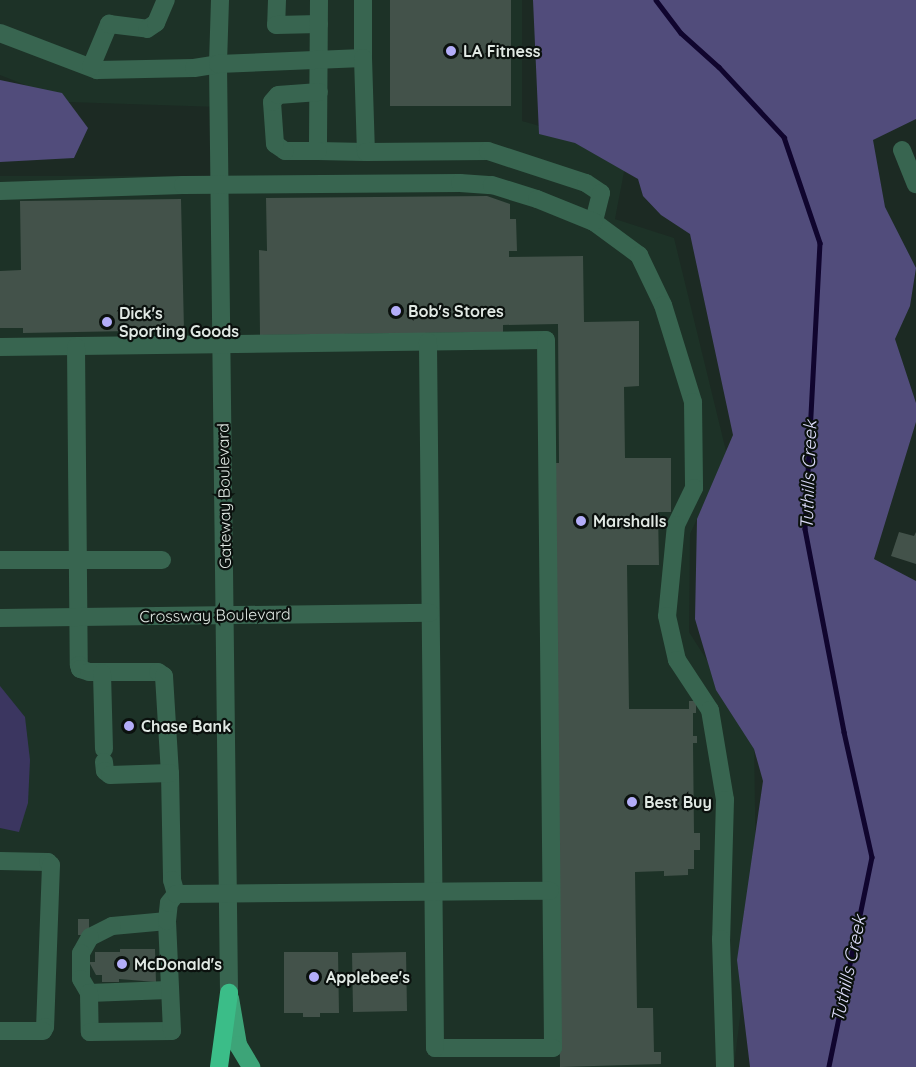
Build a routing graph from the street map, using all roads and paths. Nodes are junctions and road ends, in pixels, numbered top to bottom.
1 (166, 0) edge
2 (220, 0) edge
3 (276, 0) edge
4 (320, 0) edge
5 (363, 0) edge
6 (319, 24) junction
7 (0, 33) edge
8 (363, 58) junction
9 (319, 60) junction
10 (218, 64) junction
11 (92, 67) junction
12 (319, 92) junction
13 (902, 150) dead end
14 (318, 151) junction
15 (366, 152) junction
16 (916, 184) edge
17 (220, 185) junction
18 (0, 191) edge
19 (594, 222) junction
20 (428, 342) junction
21 (222, 345) junction
22 (0, 347) edge
23 (76, 347) junction
24 (78, 560) junction
25 (162, 560) dead end
26 (0, 561) edge
27 (430, 613) junction
28 (225, 614) junction
29 (76, 617) junction
30 (0, 618) edge
31 (102, 673) junction
32 (171, 773) junction
33 (0, 861) edge
34 (434, 891) junction
35 (550, 891) junction
36 (228, 892) junction
37 (176, 894) junction
38 (167, 921) junction
39 (168, 990) junction
40 (89, 993) junction
41 (229, 993) junction
42 (0, 1031) edge
43 (219, 1067) edge
44 (251, 1067) edge
45 (725, 1067) edge

1 - 11 street
2 - 10 street, Gateway Boulevard
3 - 6 street
4 - 6 street
5 - 8 street
6 - 9 street
7 - 11 street
8 - 9 street
8 - 15 street
9 - 10 street
9 - 12 street
10 - 11 street
10 - 17 street, Gateway Boulevard
12 - 14 street
12 - 14 street
13 - 16 street
14 - 15 street
15 - 19 street
17 - 18 street
17 - 19 street
17 - 21 street, Gateway Boulevard
19 - 45 street
20 - 21 street
20 - 27 street
20 - 35 street
21 - 23 street
21 - 28 street, Gateway Boulevard
22 - 23 street
23 - 24 street
24 - 25 street
24 - 26 street
24 - 29 street
27 - 28 street, Crossway Boulevard
27 - 34 street
28 - 29 street, Crossway Boulevard
28 - 36 street, Gateway Boulevard
29 - 30 street, Crossway Boulevard
29 - 31 street
31 - 32 street
31 - 32 street
32 - 37 street
33 - 42 street
34 - 35 street
34 - 35 street
34 - 36 street
36 - 37 street
36 - 41 street, Gateway Boulevard
37 - 38 street
38 - 39 street
38 - 40 street
39 - 40 street
39 - 40 street
41 - 43 highway
41 - 44 main road

